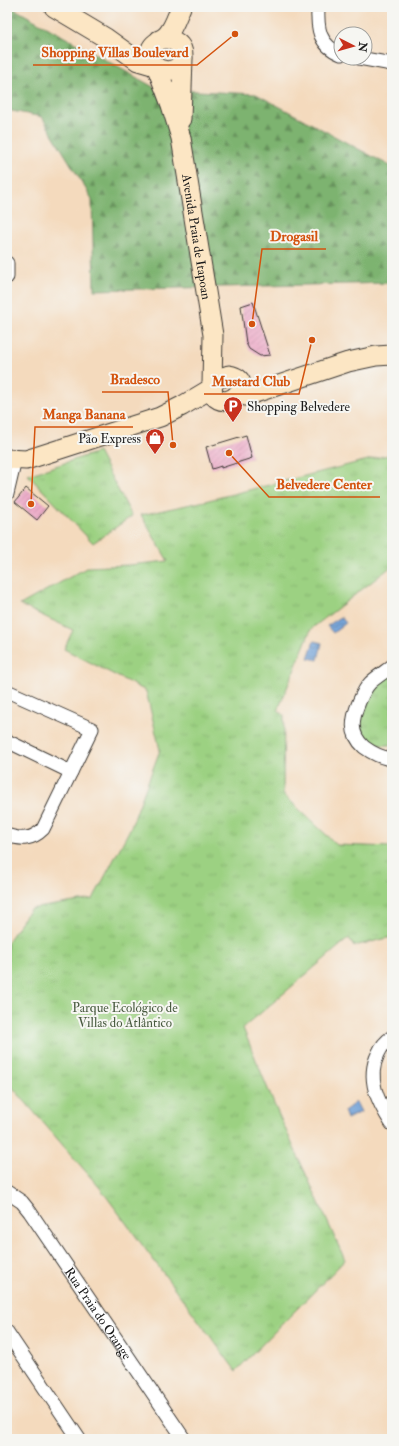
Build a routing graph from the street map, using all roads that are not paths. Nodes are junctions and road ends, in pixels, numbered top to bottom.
1 (54, 7) edge
2 (181, 7) edge
3 (185, 7) edge
4 (318, 7) edge
5 (106, 38) junction
6 (158, 41) junction
7 (333, 49) edge
8 (183, 56) junction
9 (373, 61) edge
10 (392, 64) edge
11 (156, 67) junction
12 (181, 138) junction
13 (7, 263) edge
14 (7, 277) edge
15 (213, 335) junction
16 (392, 355) edge
17 (236, 382) junction
18 (214, 391) junction
19 (11, 459) edge
20 (7, 494) edge
21 (392, 666) edge
22 (7, 691) edge
23 (7, 741) edge
24 (392, 758) edge
25 (71, 772) junction
26 (7, 835) edge
27 (392, 1037) edge
28 (392, 1124) edge
29 (7, 1192) edge
30 (7, 1332) edge
31 (79, 1439) edge
32 (184, 1439) edge

1 - 5 street
2 - 6 street
3 - 8 street, Avenida Praia de Itapoan
4 - 7 street
5 - 6 street
5 - 11 street
6 - 8 street
6 - 11 street
8 - 11 street
8 - 12 street, Avenida Praia de Itapoan
9 - 10 street
11 - 12 street, Avenida Praia de Itapoan
12 - 15 street, Avenida Praia de Itapoan
13 - 14 street
15 - 17 street, Avenida Praia de Itapoan
15 - 18 street, Avenida Praia de Itapoan
16 - 17 street
17 - 18 street
18 - 19 street
19 - 20 street
21 - 24 street
22 - 25 street
23 - 25 street
25 - 26 street
27 - 28 street
29 - 32 street, Rua Praia do Orange
30 - 31 street

